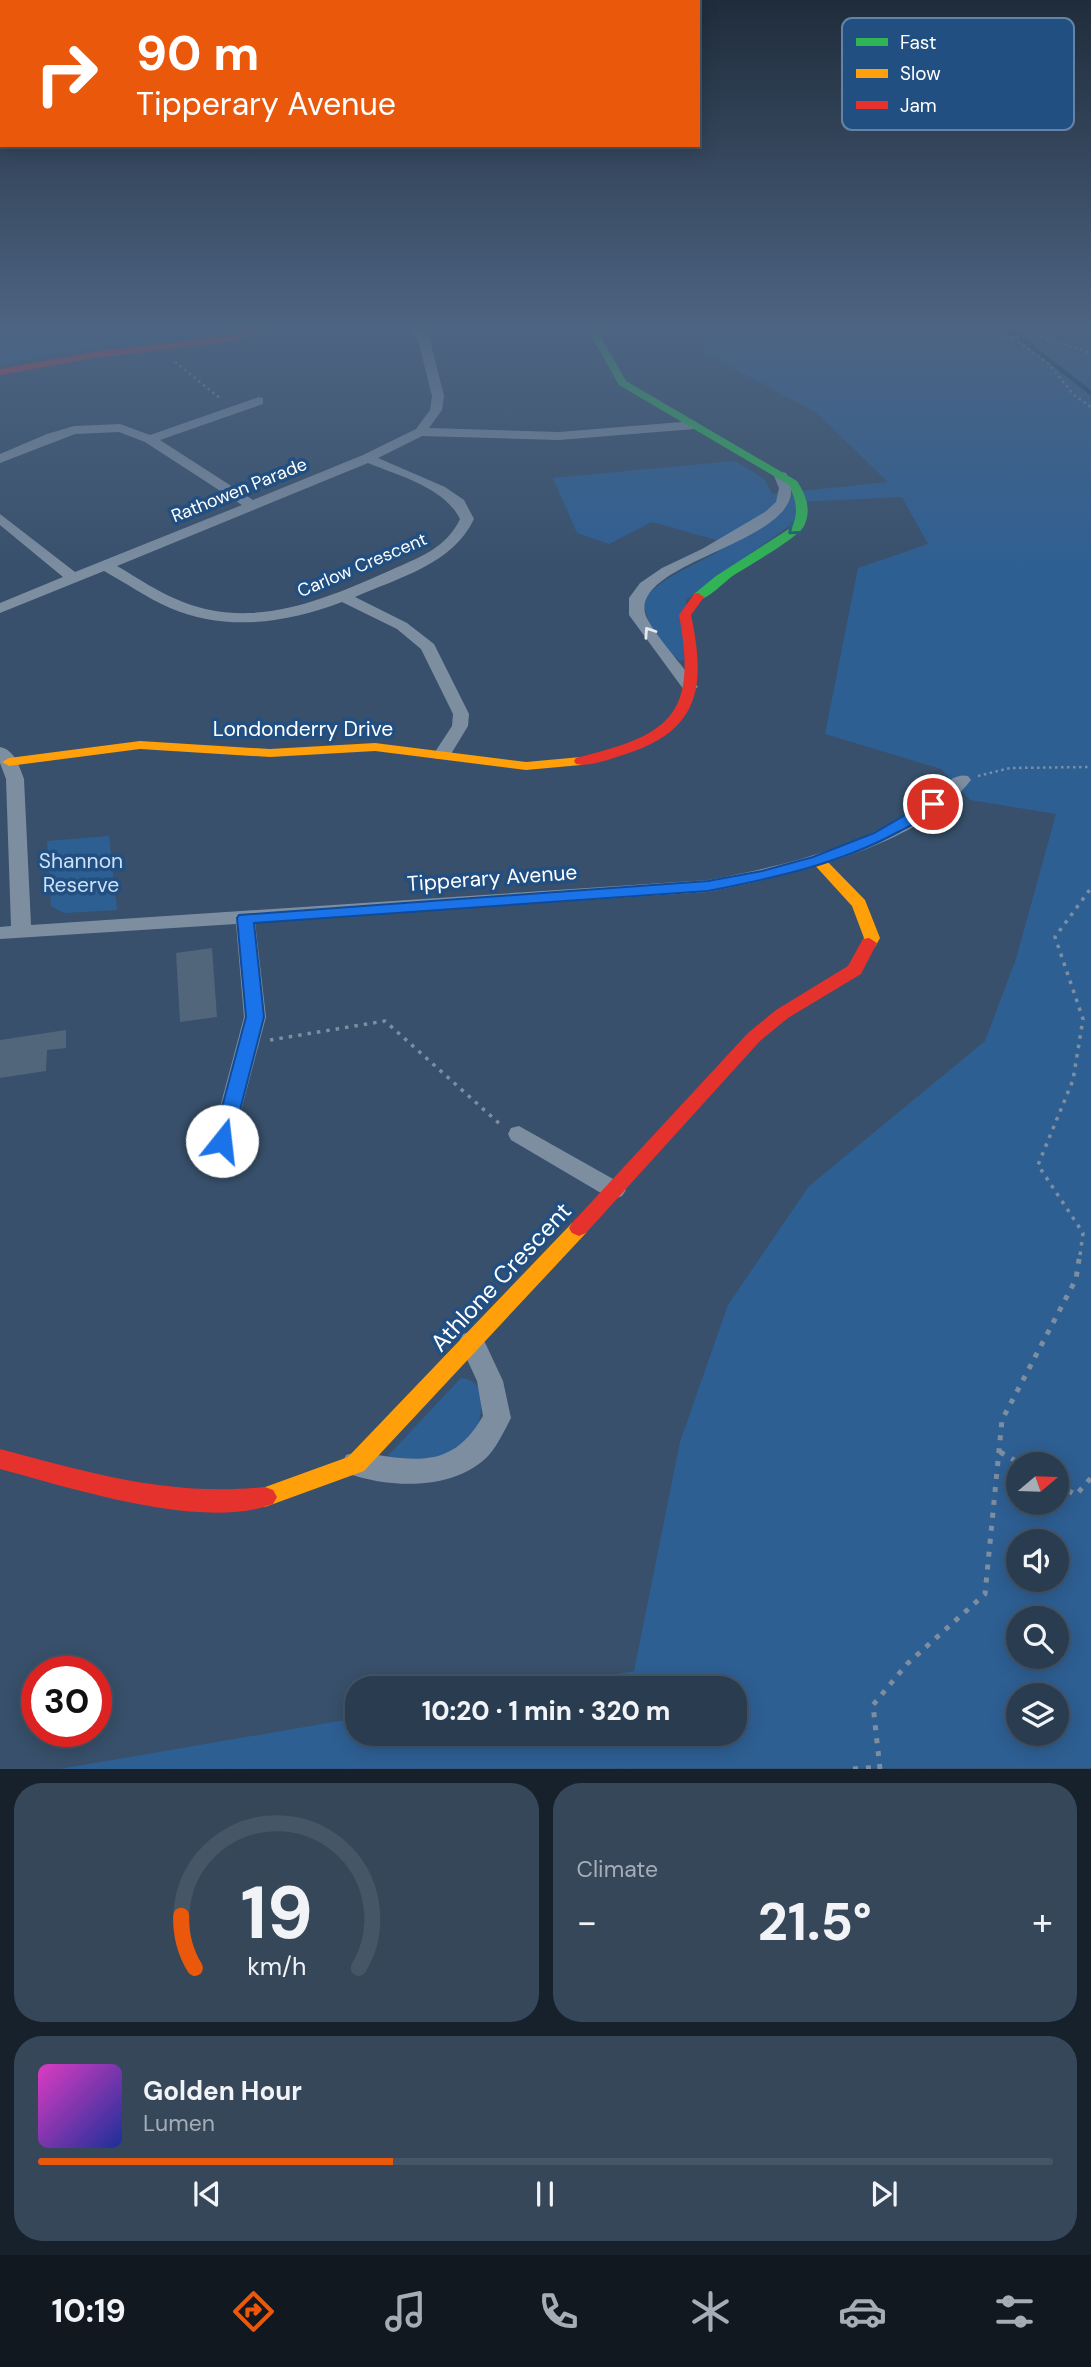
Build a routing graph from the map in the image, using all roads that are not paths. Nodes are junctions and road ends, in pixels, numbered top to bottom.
1 (239, 408) edge
2 (436, 408) edge
3 (664, 408) edge
4 (694, 425) junction
5 (421, 432) junction
6 (150, 439) junction
7 (368, 458) junction
8 (0, 459) edge
9 (781, 475) junction
10 (253, 506) junction
11 (0, 518) edge
12 (105, 565) junction
13 (73, 578) junction
14 (344, 597) junction
15 (0, 608) edge
16 (690, 687) junction
17 (442, 755) junction
18 (5, 757) edge
19 (962, 780) road end
20 (819, 861) junction
21 (245, 918) junction
22 (21, 932) junction
23 (0, 933) edge
24 (519, 1134) road end
25 (222, 1141) dead end
26 (614, 1190) junction
27 (472, 1342) junction
28 (0, 1459) edge
29 (355, 1464) junction

1 - 6 street
2 - 5 street
3 - 4 street, Londonderry Drive
4 - 5 street
4 - 9 street, Londonderry Drive
5 - 7 street, Rathowen Parade
6 - 8 street
6 - 10 street
7 - 10 street, Rathowen Parade
7 - 14 street, Carlow Crescent
9 -> 16 street, Londonderry Drive
16 -> 9 street
10 - 12 street, Rathowen Parade
11 - 13 street
12 - 13 street, Rathowen Parade
12 - 14 street, Carlow Crescent
13 - 15 street, Rathowen Parade
14 - 17 street
16 - 17 street, Londonderry Drive
17 - 18 street, Londonderry Drive
18 - 22 street
19 - 20 street, Tipperary Avenue
20 - 21 street, Tipperary Avenue
20 - 26 street, Athlone Crescent
21 - 22 street, Tipperary Avenue
21 - 25 street
22 - 23 street, Tipperary Avenue
24 - 26 street
26 - 27 street, Athlone Crescent
27 - 29 street, Athlone Crescent
27 - 29 street
28 - 29 street, Athlone Crescent

